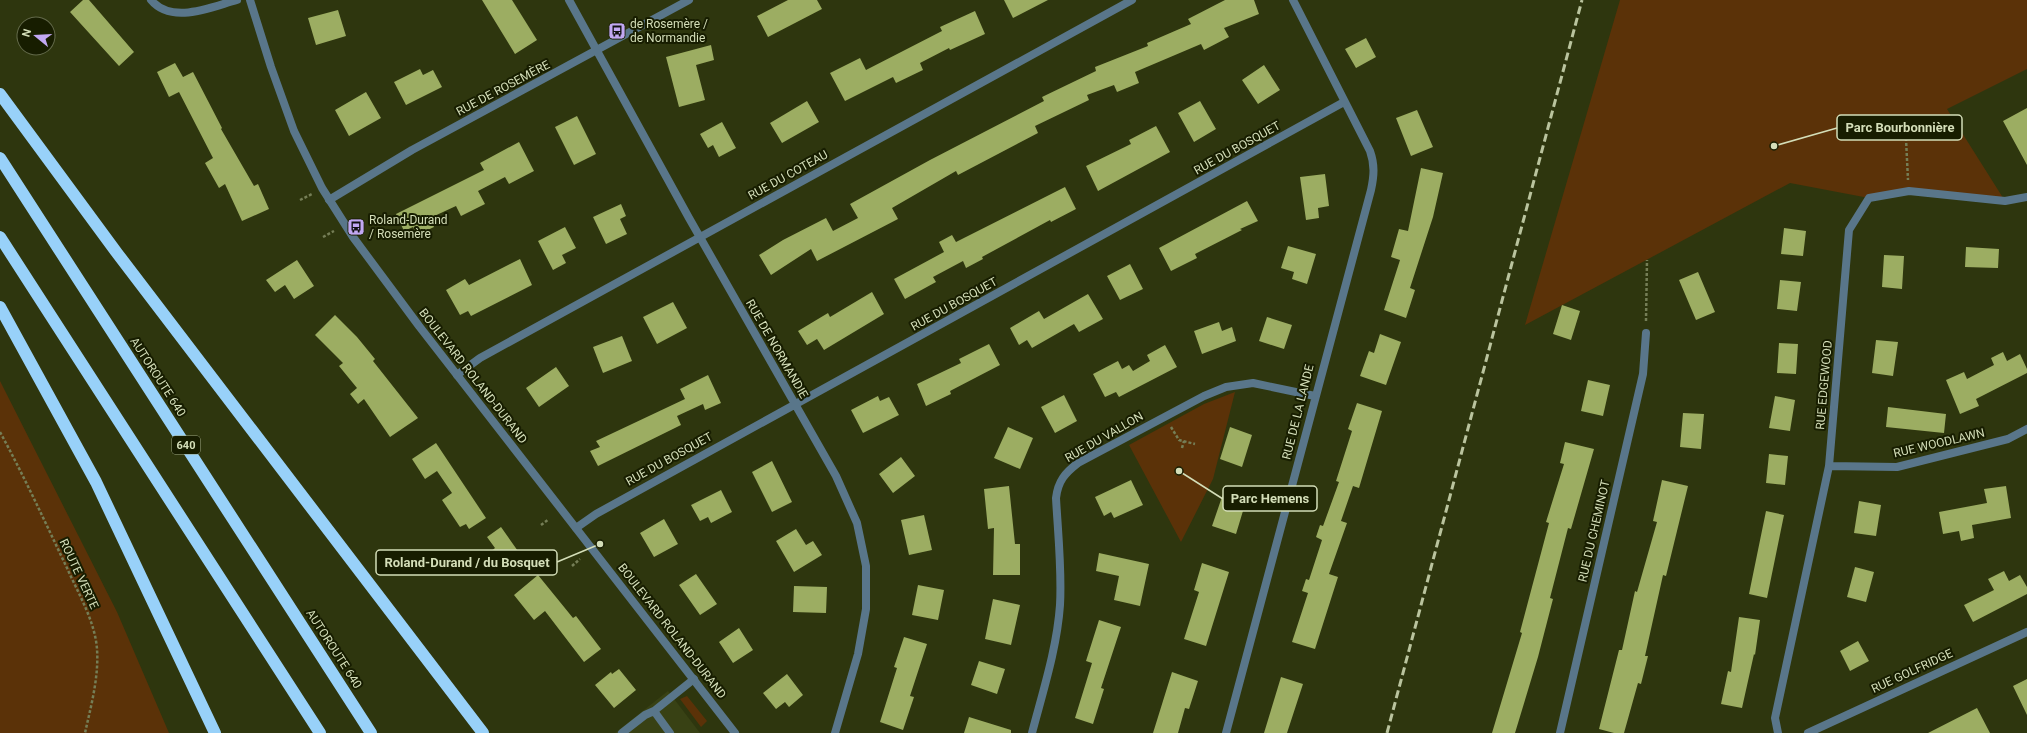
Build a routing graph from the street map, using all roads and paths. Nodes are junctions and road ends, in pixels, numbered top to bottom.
1 (151, 0) edge
2 (237, 0) edge
3 (250, 0) edge
4 (569, 0) edge
5 (689, 0) edge
6 (1132, 0) edge
7 (1293, 0) edge
8 (598, 51) junction
9 (0, 94) edge
10 (1344, 102) junction
11 (1905, 118) dead end
12 (0, 158) edge
13 (1909, 191) junction
14 (312, 194) dead end
15 (2027, 197) edge
16 (300, 200) dead end
17 (329, 200) junction
18 (334, 231) dead end
19 (0, 237) edge
20 (323, 237) dead end
21 (700, 237) junction
22 (1647, 260) dead end
23 (0, 307) edge
24 (1646, 333) joint
25 (457, 375) junction
26 (1315, 396) junction
27 (795, 404) junction
28 (1169, 423) dead end
29 (2027, 429) edge
30 (0, 432) edge
31 (1184, 441) junction
32 (1195, 444) dead end
33 (1182, 448) dead end
34 (1828, 466) junction
35 (549, 519) dead end
36 (541, 525) dead end
37 (576, 528) junction
38 (580, 560) dead end
39 (572, 566) dead end
40 (2027, 632) edge
41 (694, 679) junction
42 (654, 711) junction
43 (732, 732) edge
44 (85, 733) edge
45 (215, 733) edge
46 (320, 733) edge
47 (371, 733) edge
48 (483, 733) edge
49 (622, 733) edge
50 (670, 733) edge
51 (835, 733) edge
52 (1032, 733) edge
53 (1226, 733) edge
54 (1560, 733) edge
55 (1778, 733) edge
56 (1808, 733) edge

1 - 2 street
3 - 17 street, BOULEVARD ROLAND-DURAND
4 - 8 street, RUE DE NORMANDIE
5 - 8 street, RUE DE ROSEMÈRE
6 - 21 street, RUE DU COTEAU
7 - 10 street, RUE DE LA LANDE
8 - 17 street, RUE DE ROSEMÈRE
8 - 21 street, RUE DE NORMANDIE
9 - 48 highway
10 - 26 street, RUE DE LA LANDE
10 - 27 street, RUE DU BOSQUET
11 - 13 path
12 - 47 highway, AUTOROUTE 640 / 640
13 - 15 street, RUE EDGEWOOD
13 - 34 street, RUE EDGEWOOD
14 - 16 path
17 - 25 street, BOULEVARD ROLAND-DURAND
18 - 20 path
19 - 46 highway
21 - 25 street, RUE DU COTEAU
21 - 27 street, RUE DE NORMANDIE
22 - 24 path
23 - 45 highway
24 - 54 street, RUE DU CHEMINOT
25 - 37 street, BOULEVARD ROLAND-DURAND
26 - 52 street, RUE DU VALLON
26 - 53 street, RUE DE LA LANDE
27 - 37 street, RUE DU BOSQUET
27 - 51 street, RUE DE NORMANDIE
28 - 31 path
29 - 34 street, RUE WOODLAWN
30 - 44 path, ROUTE VERTE
31 - 32 path
31 - 33 path
34 - 55 street, RUE EDGEWOOD
35 - 36 path
37 - 41 street, BOULEVARD ROLAND-DURAND
38 - 39 path
40 - 56 street, RUE GOLFRIDGE
41 - 42 street
41 - 43 street, BOULEVARD ROLAND-DURAND
42 - 49 street
42 - 50 street

